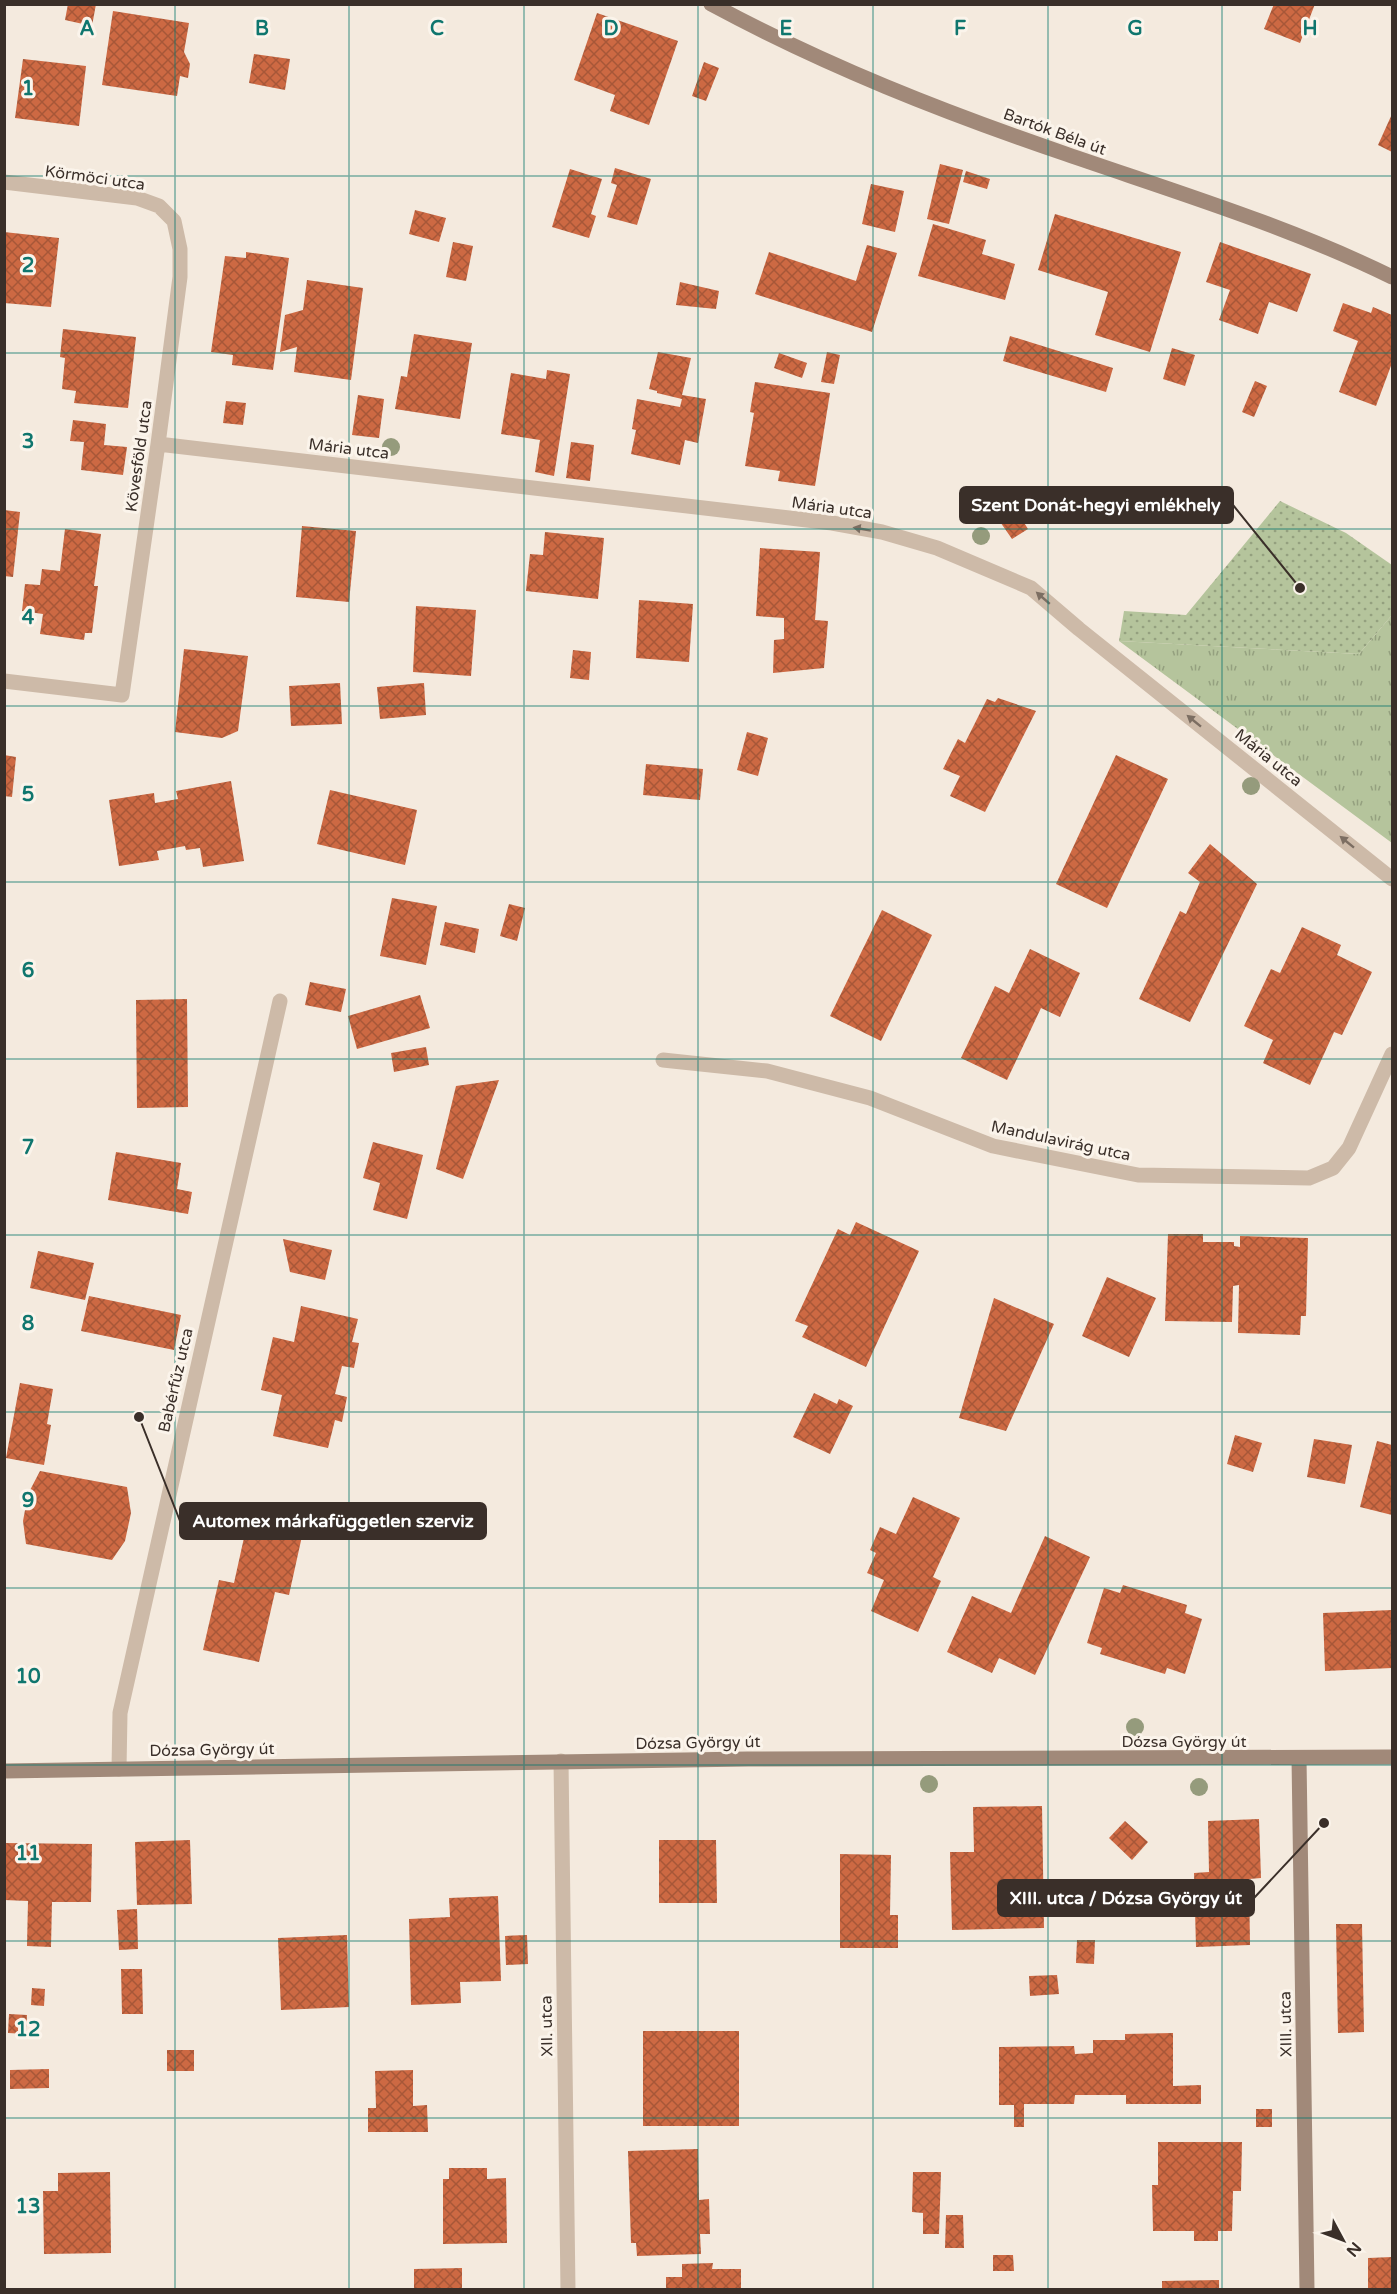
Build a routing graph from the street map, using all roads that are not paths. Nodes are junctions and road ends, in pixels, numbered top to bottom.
1 (711, 4) edge
2 (4, 182) edge
3 (174, 221) joint
4 (1392, 277) edge
5 (158, 444) junction
6 (4, 681) edge
7 (1392, 879) edge
8 (280, 1001) dead end
9 (1392, 1054) edge
10 (663, 1060) dead end
11 (1392, 1757) edge
12 (1299, 1758) junction
13 (561, 1761) junction
14 (119, 1769) junction
15 (4, 1771) edge
16 (568, 2289) edge
17 (1307, 2289) edge

1 - 4 street, Bartók Béla út
2 - 3 street, Körmöci utca
3 - 5 street, Kövesföld utca
5 - 6 street, Kövesföld utca
7 -> 5 street, Mária utca
8 - 14 street, Babérfűz utca
9 - 10 street, Mandulavirág utca
11 - 12 street, Dózsa György út
12 - 13 street, Dózsa György út
12 - 17 street, XIII. utca
13 - 14 street, Dózsa György út
13 - 16 street, XII. utca
14 - 15 street, Dózsa György út

